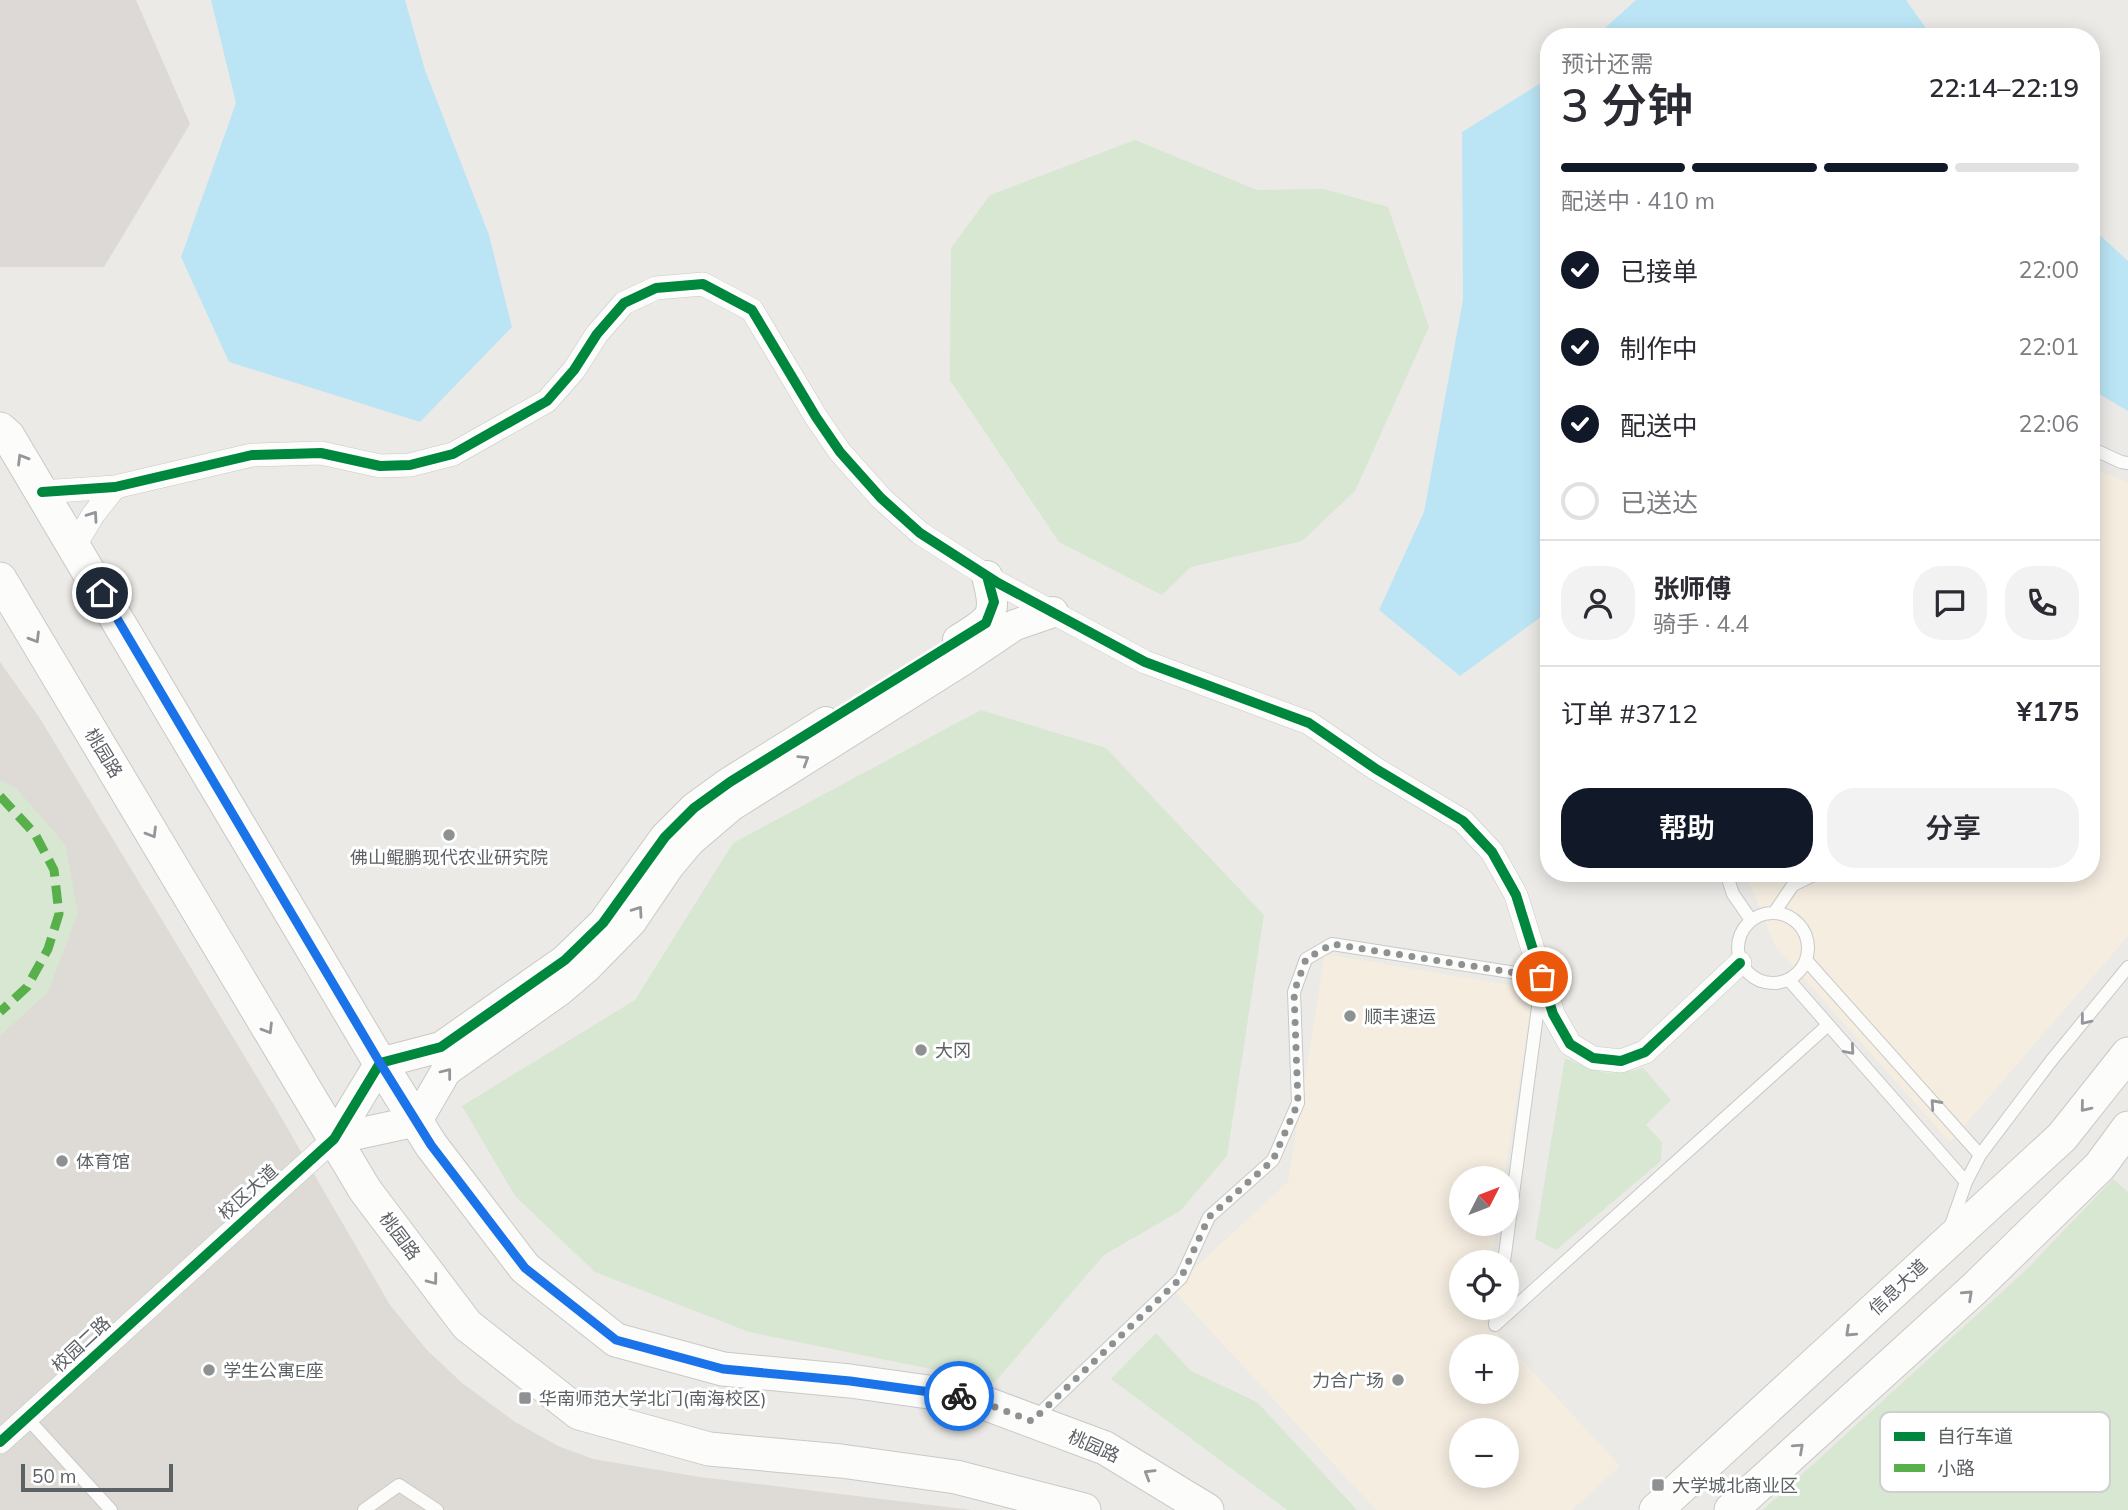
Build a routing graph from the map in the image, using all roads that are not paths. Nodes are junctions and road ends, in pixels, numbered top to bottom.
1 (0, 429) edge
2 (2100, 452) edge
3 (2128, 463) edge
4 (115, 488) junction
5 (42, 492) junction
6 (74, 547) junction
7 (987, 576) junction
8 (0, 579) edge
9 (1052, 612) junction
10 (1729, 882) edge
11 (1799, 882) edge
12 (1774, 913) junction
13 (1751, 920) junction
14 (1806, 960) junction
15 (1740, 963) junction
16 (2128, 967) edge
17 (1542, 977) junction
18 (1789, 980) junction
19 (1828, 1025) junction
20 (2128, 1054) edge
21 (380, 1063) junction
22 (417, 1121) junction
23 (2128, 1128) edge
24 (334, 1139) junction
25 (1980, 1155) junction
26 (1966, 1182) junction
27 (1944, 1245) junction
28 (1506, 1250) edge
29 (186, 1272) joint
30 (1519, 1303) edge
31 (27, 1418) junction
32 (1032, 1421) junction
33 (0, 1442) edge
34 (111, 1510) edge
35 (364, 1510) edge
36 (437, 1510) edge
37 (1084, 1510) edge
38 (1207, 1510) edge
39 (1656, 1510) edge
40 (1731, 1510) edge

5 -> 1 main road, 桃园路
2 - 3 lane
4 - 5 street
6 -> 4 street
4 - 7 street
5 - 6 main road, 桃园路
6 - 21 main road, 桃园路
7 - 9 street
7 - 21 street
8 -> 24 main road, 桃园路
9 - 17 street
22 -> 9 street
10 - 13 lane
11 - 12 lane
12 - 13 lane
12 - 14 lane
13 - 15 lane
14 - 18 lane
25 -> 14 lane
15 - 17 street
15 - 18 lane
16 -> 25 lane
17 - 28 lane
17 - 32 lane
18 - 19 lane
19 -> 26 lane
19 - 30 lane
20 -> 27 main road, 信息大道
21 - 22 main road, 桃园路
21 - 24 street
22 - 24 street
22 - 32 main road, 桃园路
40 -> 23 main road
24 - 29 street, 校区大道
24 -> 37 main road, 桃园路
25 - 26 lane
26 - 27 lane
27 -> 39 main road, 信息大道
29 - 31 street, 校园二路
31 - 33 street, 校园二路
31 - 34 lane
38 -> 32 main road, 桃园路
35 - 36 lane

